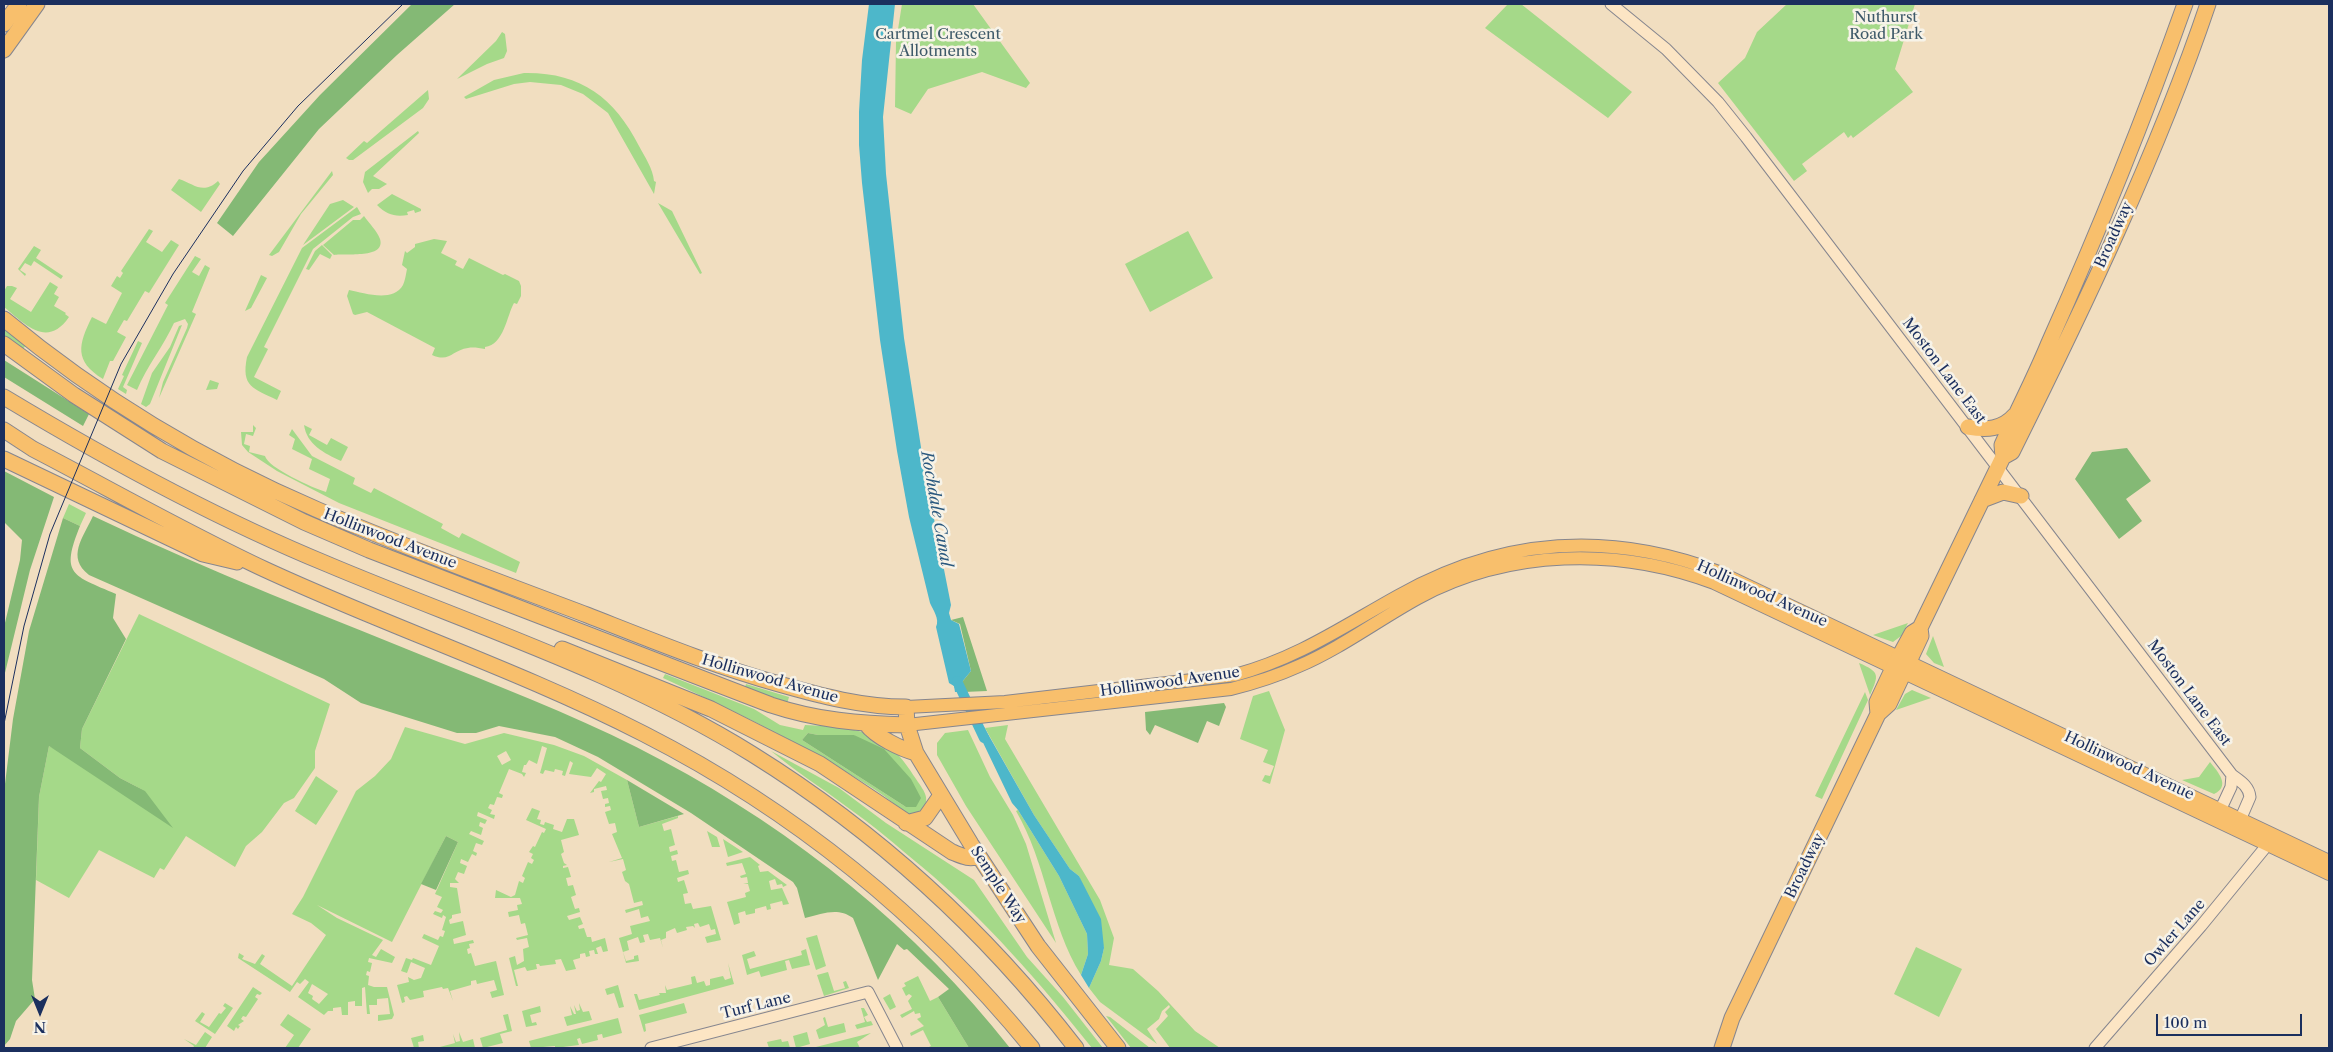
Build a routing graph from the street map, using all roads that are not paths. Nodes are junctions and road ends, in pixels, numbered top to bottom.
1 (19, 4) edge
2 (36, 4) edge
3 (1611, 4) edge
4 (2185, 4) edge
5 (2208, 4) edge
6 (4, 24) edge
7 (4, 50) edge
8 (4, 319) edge
9 (4, 344) edge
10 (4, 397) edge
11 (2017, 411) junction
12 (1968, 427) junction
13 (4, 430) edge
14 (4, 459) edge
15 (2000, 462) junction
16 (2021, 496) junction
17 (1982, 500) junction
18 (263, 568) junction
19 (512, 637) junction
20 (1901, 665) junction
21 (906, 706) junction
22 (866, 724) junction
23 (907, 725) junction
24 (916, 753) junction
25 (2232, 775) junction
26 (941, 795) junction
27 (2218, 815) junction
28 (906, 823) junction
29 (2238, 825) junction
30 (2275, 836) junction
31 (2266, 846) junction
32 (979, 856) junction
33 (2329, 860) edge
34 (2329, 874) edge
35 (1732, 1018) junction
36 (651, 1048) edge
37 (897, 1048) edge
38 (1032, 1048) edge
39 (1076, 1048) edge
40 (1118, 1048) edge
41 (1711, 1048) edge
42 (1722, 1048) edge
43 (2095, 1048) edge

1 - 6 highway
2 - 7 highway
3 - 12 street, Moston Lane East
4 - 11 highway, Broadway
5 - 15 highway, Broadway
8 - 21 highway, Hollinwood Avenue
9 - 22 highway, Hollinwood Avenue
10 - 19 highway
11 - 12 highway
11 - 15 highway, Broadway
12 - 15 street, Moston Lane East
13 - 18 highway
14 - 18 highway
15 - 16 street, Moston Lane East
15 - 17 highway, Broadway
16 - 17 highway
16 - 25 street, Moston Lane East
17 - 20 highway, Broadway
18 - 38 highway
19 - 28 highway
19 - 39 highway
20 - 21 main road, Hollinwood Avenue
20 - 23 main road, Hollinwood Avenue
20 - 27 main road, Hollinwood Avenue
20 - 35 highway, Broadway
21 - 23 highway, Semple Way
22 - 23 highway, Hollinwood Avenue
22 - 24 highway
23 - 24 highway, Semple Way
24 - 26 highway, Semple Way
25 - 27 street
25 - 29 street, Moston Lane East
26 - 28 highway
26 - 32 highway, Semple Way
27 - 29 main road, Hollinwood Avenue
28 - 32 highway
29 - 30 main road, Hollinwood Avenue
29 - 31 main road, Hollinwood Avenue
30 - 31 street, Owler Lane
30 - 33 main road, Hollinwood Avenue
31 - 34 main road, Hollinwood Avenue
31 - 43 street, Owler Lane
32 - 40 highway, Semple Way
35 - 41 highway, Broadway
35 - 42 highway, Broadway
36 - 37 street, Turf Lane

